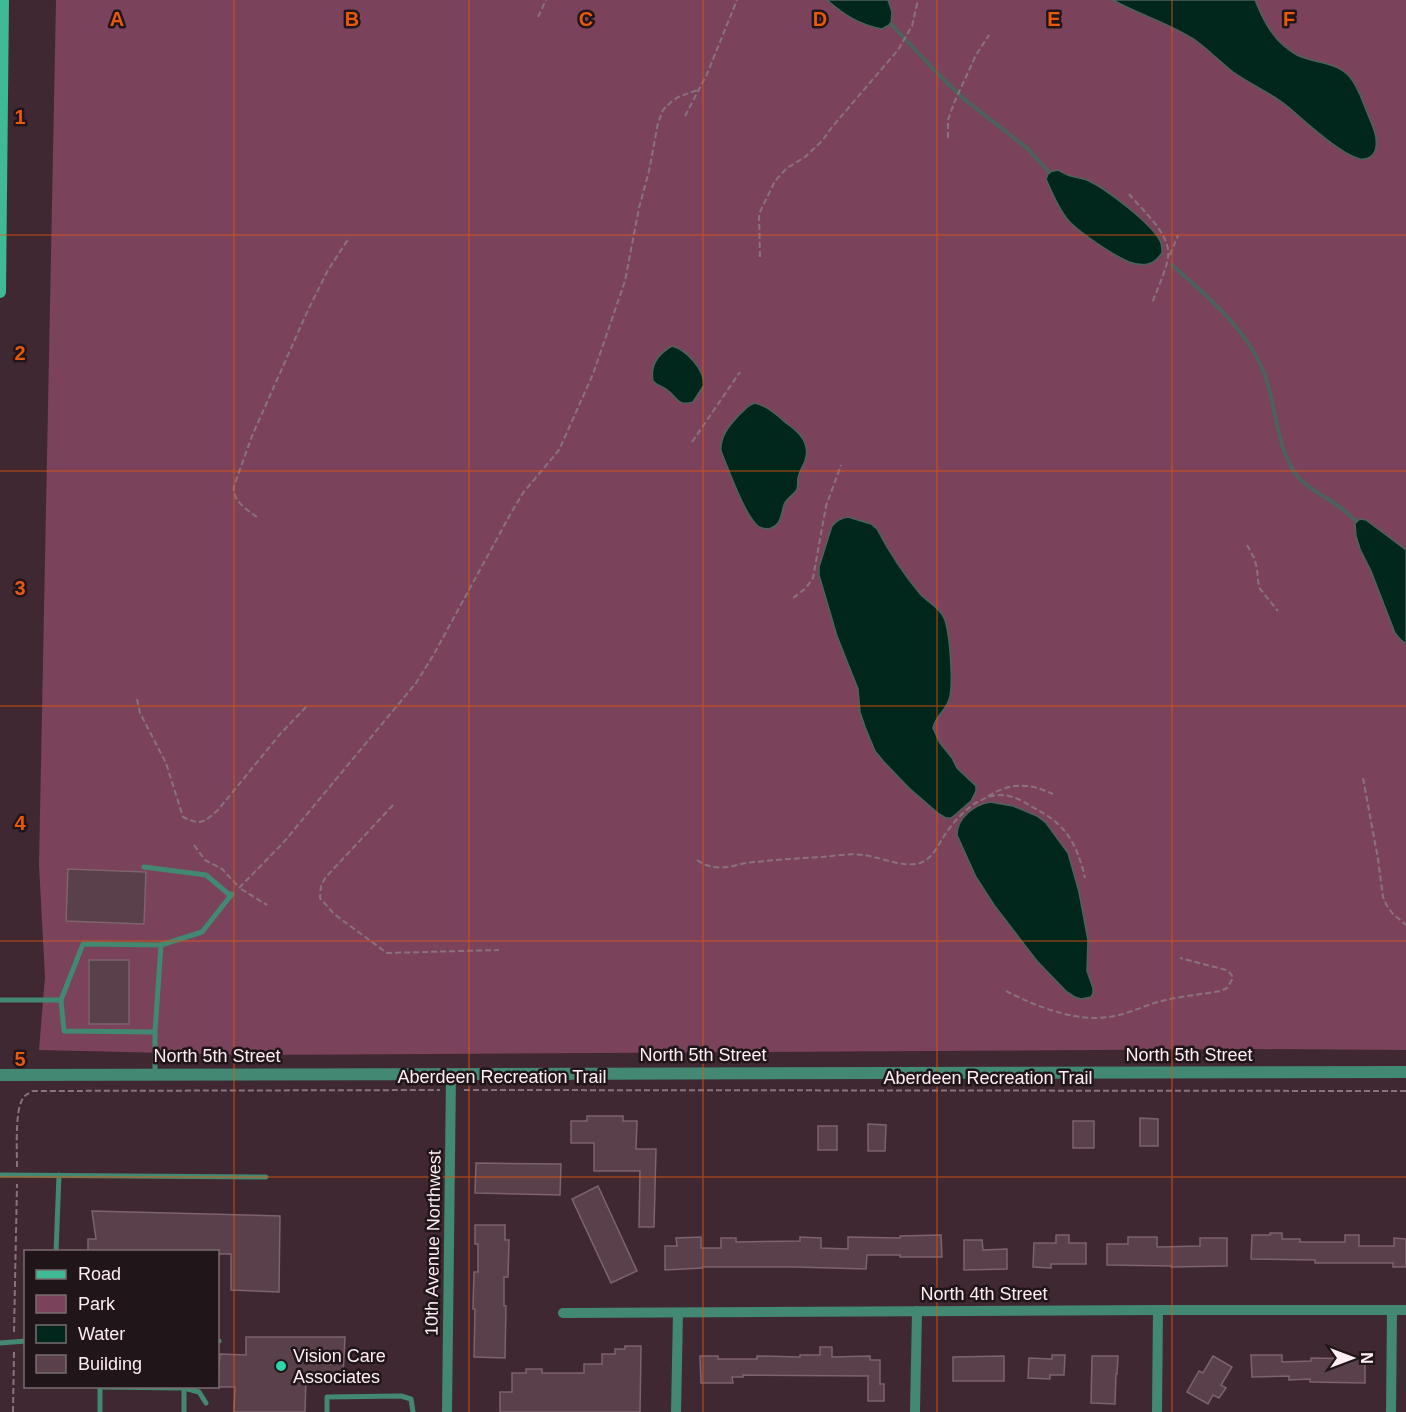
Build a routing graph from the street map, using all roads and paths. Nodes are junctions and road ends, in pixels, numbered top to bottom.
1 (3, 0) edge
2 (546, 0) edge
3 (737, 0) edge
4 (918, 0) edge
5 (538, 17) dead end
6 (989, 35) dead end
7 (1, 40) edge
8 (698, 90) junction
9 (685, 116) dead end
10 (948, 138) dead end
11 (1129, 194) dead end
12 (1178, 235) dead end
13 (349, 238) dead end
14 (760, 258) dead end
15 (1168, 258) junction
16 (0, 292) edge
17 (1152, 303) dead end
18 (740, 372) dead end
19 (692, 442) dead end
20 (841, 465) dead end
21 (257, 517) dead end
22 (1247, 545) dead end
23 (793, 598) dead end
24 (1278, 611) dead end
25 (137, 699) dead end
26 (306, 707) dead end
27 (1363, 777) dead end
28 (1053, 794) dead end
29 (986, 797) junction
30 (393, 805) dead end
31 (194, 845) dead end
32 (697, 860) dead end
33 (144, 867) dead end
34 (1085, 878) dead end
35 (239, 888) junction
36 (267, 905) dead end
37 (1406, 925) edge
38 (162, 945) junction
39 (499, 950) dead end
40 (1180, 958) dead end
41 (1006, 991) dead end
42 (0, 1000) edge
43 (61, 1000) junction
44 (155, 1032) junction
45 (1406, 1072) edge
46 (155, 1074) junction
47 (451, 1074) junction
48 (0, 1075) edge
49 (451, 1090) junction
50 (1406, 1090) edge
51 (0, 1175) edge
52 (17, 1175) junction
53 (59, 1175) junction
54 (266, 1177) dead end
55 (56, 1250) edge
56 (1158, 1310) junction
57 (1392, 1310) junction
58 (1406, 1310) edge
59 (917, 1311) junction
60 (563, 1313) dead end
61 (678, 1313) junction
62 (24, 1341) edge
63 (14, 1342) junction
64 (0, 1343) edge
65 (100, 1388) edge
66 (184, 1388) joint
67 (206, 1403) dead end
68 (13, 1412) edge
69 (100, 1412) edge
70 (183, 1412) edge
71 (327, 1412) edge
72 (413, 1412) edge
73 (447, 1412) edge
74 (676, 1412) edge
75 (915, 1412) edge
76 (1157, 1412) edge
77 (1390, 1412) edge

1 - 7 main road
2 - 5 path
3 - 8 path
4 - 14 path
6 - 10 path
7 - 16 main road
8 - 9 path
8 - 35 path
11 - 15 path
12 - 15 path
13 - 21 path
15 - 17 path
18 - 19 path
20 - 23 path
22 - 24 path
25 - 26 path
27 - 37 path
28 - 29 path
29 - 32 path
29 - 34 path
30 - 39 path
31 - 35 path
33 - 38 lane
35 - 36 path
38 - 43 lane
38 - 44 lane
40 - 41 path
42 - 43 lane
43 - 44 lane
44 - 46 lane
45 - 47 street, North 5th Street
46 - 47 street, North 5th Street
46 - 48 street, North 5th Street
47 - 49 street, 10th Avenue Northwest
49 - 50 path, Aberdeen Recreation Trail
49 - 52 path, Aberdeen Recreation Trail
49 - 73 street, 10th Avenue Northwest
51 - 52 lane
52 - 53 lane
52 - 63 path, Aberdeen Recreation Trail
53 - 54 lane
53 - 55 lane
56 - 57 street, North 4th Street
56 - 59 street, North 4th Street
56 - 76 street
57 - 58 street, North 4th Street
57 - 77 street
59 - 61 street, North 4th Street
59 - 75 street
60 - 61 street, North 4th Street
61 - 74 street
62 - 63 lane
63 - 64 lane
63 - 68 path, Aberdeen Recreation Trail
65 - 69 lane
66 - 67 lane
66 - 70 lane
71 - 72 lane

